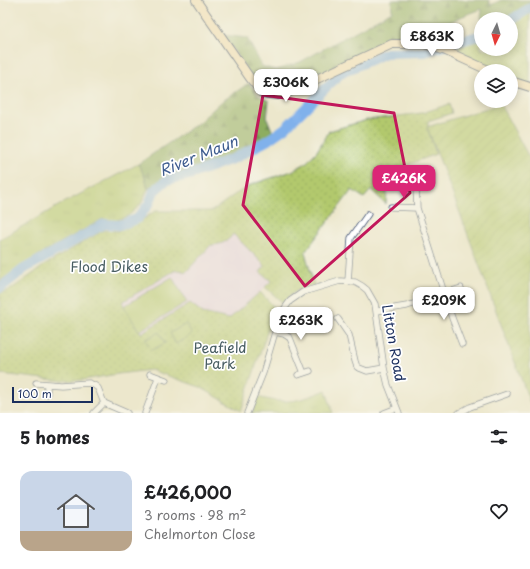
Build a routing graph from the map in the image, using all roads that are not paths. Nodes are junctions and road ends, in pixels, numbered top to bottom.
1 (196, 0) edge
2 (475, 64) edge
3 (518, 83) edge
4 (530, 87) edge
5 (416, 185) dead end
6 (391, 207) dead end
7 (417, 208) junction
8 (368, 214) dead end
9 (348, 281) junction
10 (461, 288) dead end
11 (444, 293) junction
12 (377, 311) junction
13 (338, 319) dead end
14 (276, 332) junction
15 (462, 344) dead end
16 (384, 368) junction
17 (310, 371) dead end
18 (150, 374) dead end
19 (158, 378) junction
20 (166, 380) dead end
21 (36, 383) dead end
22 (47, 384) junction
23 (47, 394) dead end
24 (507, 394) dead end
25 (104, 403) junction
26 (398, 410) edge
27 (94, 413) edge
28 (128, 413) edge
29 (145, 413) edge
30 (247, 413) edge
31 (384, 413) edge
32 (459, 413) edge

1 - 2 street
3 - 4 street
5 - 7 street
6 - 7 street
7 - 11 street
8 - 9 street
9 - 12 street, Litton Road
9 - 14 street
10 - 11 street
11 - 12 street
11 - 15 street
12 - 16 street, Litton Road
13 - 16 street
14 - 17 street
14 - 30 street
16 - 26 street, Litton Road
18 - 19 street
19 - 20 street
19 - 29 street
21 - 22 street
22 - 23 street
22 - 25 street
24 - 32 street
25 - 27 street
25 - 28 street
26 - 31 street

